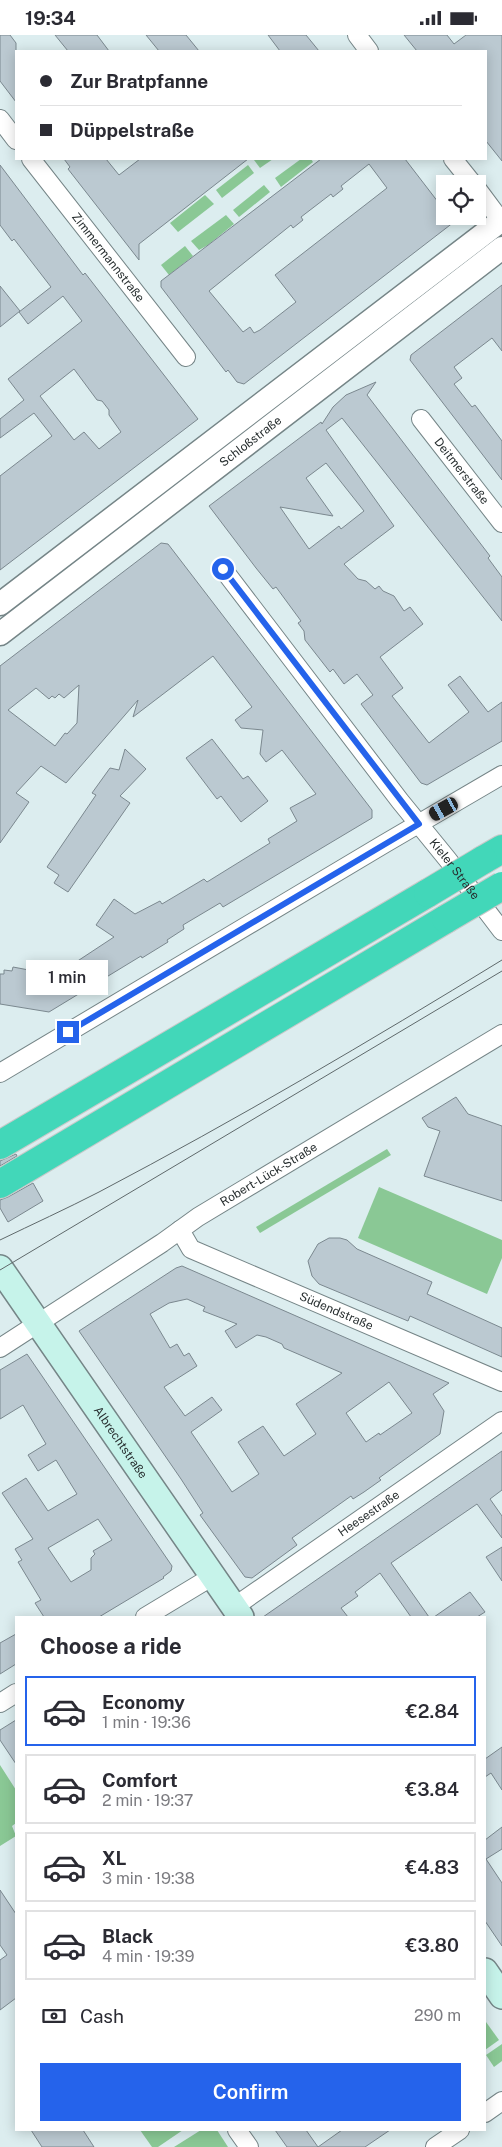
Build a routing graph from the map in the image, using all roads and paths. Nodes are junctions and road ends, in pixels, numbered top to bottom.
1 (357, 35) edge
2 (368, 50) edge
3 (0, 119) edge
4 (15, 139) edge
5 (32, 160) edge
6 (454, 160) edge
7 (466, 175) edge
8 (486, 200) edge
9 (502, 220) edge
10 (502, 248) edge
11 (186, 357) dead end
12 (422, 419) dead end
13 (502, 523) edge
14 (223, 569) dead end
15 (0, 604) edge
16 (0, 634) edge
17 (502, 775) edge
18 (419, 824) junction
19 (493, 854) edge
20 (502, 886) edge
21 (502, 931) edge
22 (502, 1033) edge
23 (0, 1073) edge
24 (0, 1145) edge
25 (0, 1184) edge
26 (180, 1230) junction
27 (0, 1268) edge
28 (38, 1322) junction
29 (0, 1348) edge
30 (502, 1382) edge
31 (502, 1421) edge
32 (213, 1576) junction
33 (238, 1612) edge
34 (147, 1616) edge
35 (15, 1694) edge
36 (0, 1703) edge
37 (486, 1972) edge
38 (502, 1996) edge
39 (502, 2101) edge
40 (486, 2112) edge
41 (238, 2131) edge
42 (459, 2131) edge
43 (249, 2147) edge
44 (435, 2147) edge

1 - 2 street
3 - 4 street
5 - 11 street, Zimmermannstraße
6 - 7 street
8 - 9 street
9 - 15 street, Schloßstraße
10 - 16 street, Schloßstraße
12 - 13 street, Deitmerstraße
14 - 18 street, Kieler Straße
17 - 18 street
18 - 21 street, Kieler Straße
18 - 23 street
19 - 24 highway, bridge
20 - 25 highway, bridge
22 - 26 street, Robert-Lück-Straße
26 - 28 street, Robert-Lück-Straße
26 - 30 street, Südendstraße
27 - 28 main road, Albrechtstraße
28 - 29 street, Robert-Lück-Straße
28 - 32 main road, Albrechtstraße
31 - 33 street, Heesestraße
32 - 33 main road, Albrechtstraße
32 - 34 street
35 - 36 street
37 - 38 main road
39 - 40 street
41 - 43 street
42 - 44 street

